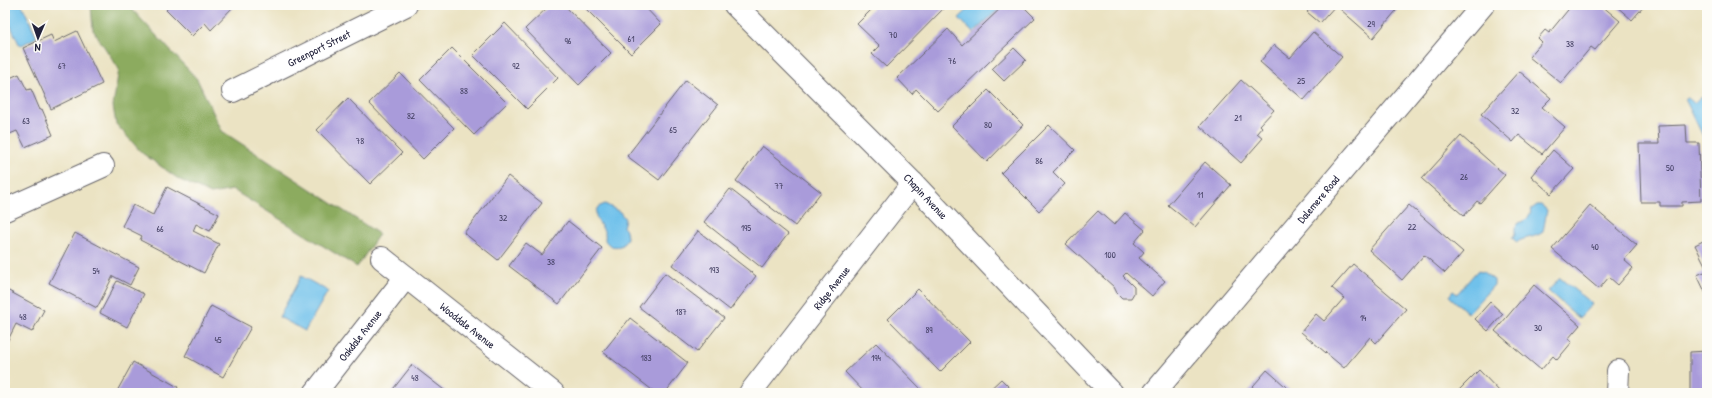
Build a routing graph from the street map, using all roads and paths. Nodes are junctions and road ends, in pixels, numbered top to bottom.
1 (406, 5) edge
2 (735, 5) edge
3 (1483, 5) edge
4 (233, 91) dead end
5 (103, 166) dead end
6 (913, 183) junction
7 (5, 210) edge
8 (382, 258) dead end
9 (406, 277) junction
10 (1618, 371) dead end
11 (315, 393) edge
12 (553, 393) edge
13 (750, 393) edge
14 (1112, 393) edge
15 (1154, 393) edge
16 (1617, 393) edge

1 - 4 street, Greenport Street
2 - 6 street, Chapin Avenue
3 - 15 street, Dalemere Road
5 - 7 street
6 - 13 street, Ridge Avenue
6 - 14 street, Chapin Avenue
8 - 9 street, Wooddale Avenue
9 - 11 street, Oakdale Avenue
9 - 12 street, Wooddale Avenue
10 - 16 street

